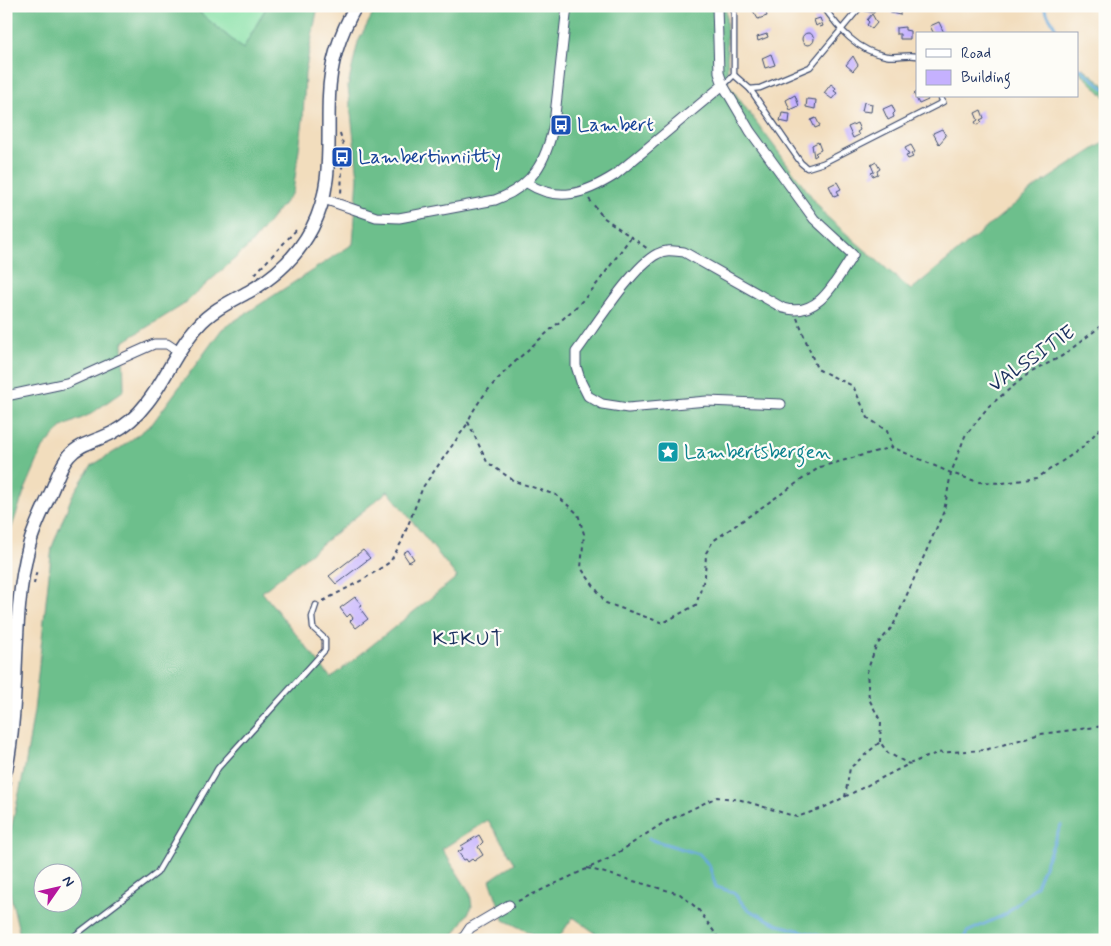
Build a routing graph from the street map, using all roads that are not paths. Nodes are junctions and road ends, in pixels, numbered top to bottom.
1 (356, 6) edge
2 (567, 6) edge
3 (717, 6) edge
4 (734, 6) edge
5 (823, 6) edge
6 (861, 6) edge
7 (841, 31) junction
8 (916, 56) edge
9 (734, 75) junction
10 (723, 83) junction
11 (750, 89) junction
12 (941, 98) edge
13 (527, 183) junction
14 (324, 199) junction
15 (179, 352) junction
16 (6, 396) edge
17 (781, 404) dead end
18 (316, 605) road end
19 (9, 773) edge
20 (509, 905) road end
21 (68, 940) edge
22 (462, 940) edge

1 - 14 street
2 - 13 street
3 - 10 street
4 - 9 lane
5 - 7 lane
6 - 7 lane
7 - 8 lane
7 - 11 lane
9 - 10 lane
9 - 11 lane
10 - 13 street
10 - 17 street
11 - 12 lane
13 - 14 street
14 - 15 street
15 - 16 street
15 - 19 street
18 - 21 lane
20 - 22 street

